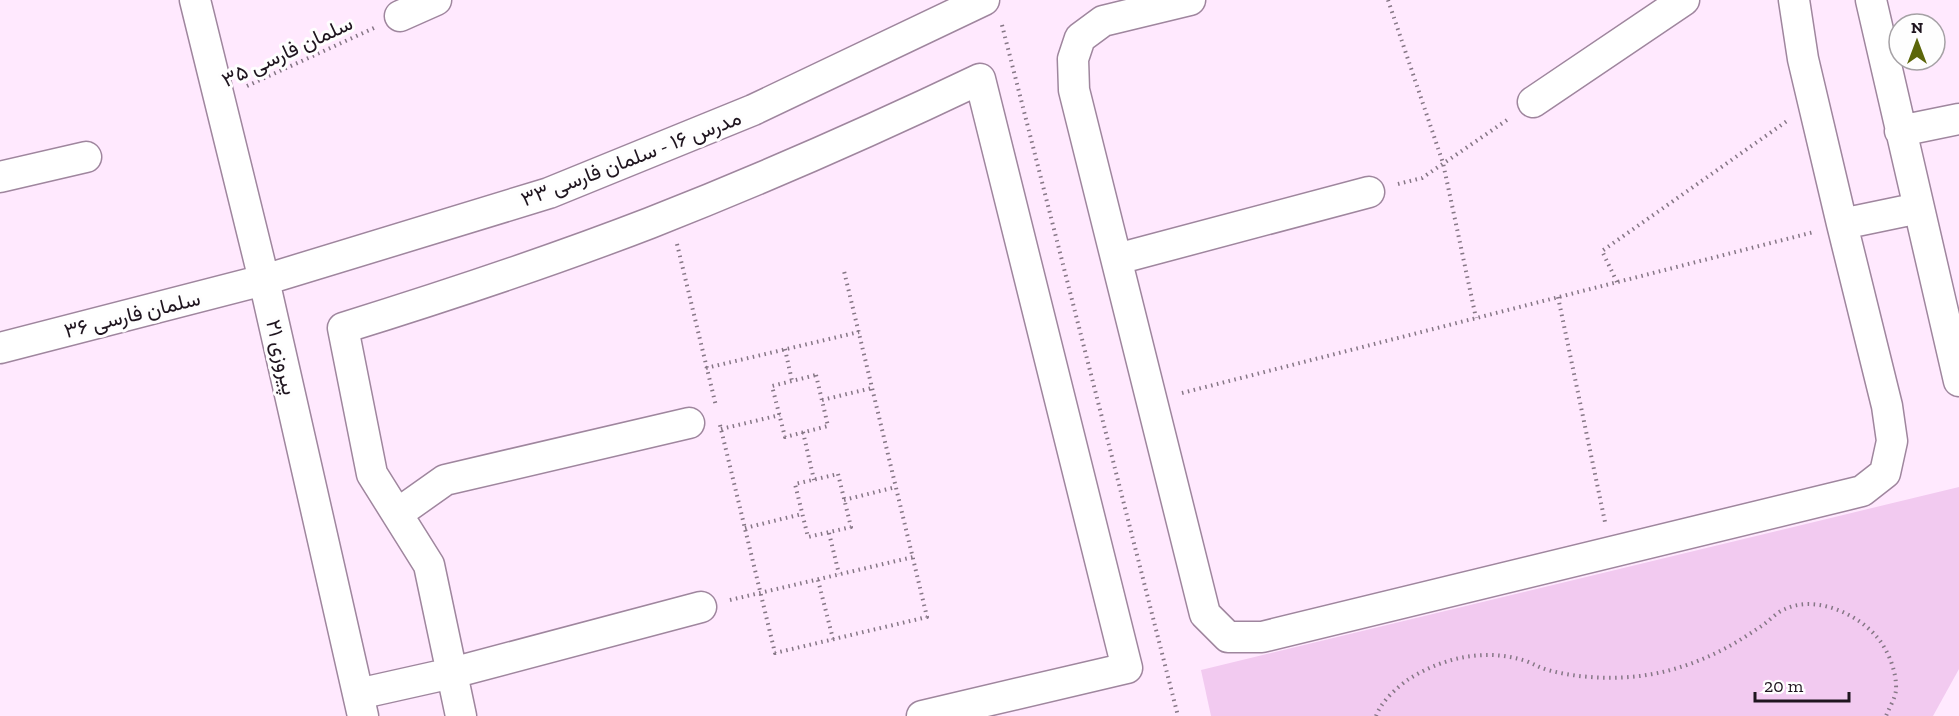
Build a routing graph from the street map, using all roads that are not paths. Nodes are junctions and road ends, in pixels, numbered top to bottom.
1 (195, 0) edge
2 (436, 0) edge
3 (1190, 0) edge
4 (1684, 0) edge
5 (1794, 0) edge
6 (1871, 0) edge
7 (993, 12) edge
8 (400, 16) road end
9 (1533, 102) road end
10 (1959, 119) edge
11 (1900, 131) junction
12 (86, 157) dead end
13 (0, 177) edge
14 (1370, 192) road end
15 (1919, 208) junction
16 (1842, 224) junction
17 (1117, 259) junction
18 (264, 280) junction
19 (0, 348) edge
20 (1959, 381) edge
21 (689, 423) dead end
22 (398, 514) junction
23 (701, 607) road end
24 (452, 674) junction
25 (361, 705) edge
26 (461, 716) edge
27 (922, 716) edge

1 - 18 street, پیروزی ۲۱
2 - 8 street
3 - 17 street
4 - 9 street
5 - 16 street
6 - 11 street
7 - 18 street, مدرس ۱۶ - سلمان فارسی ۳۳
10 - 11 street
11 - 15 street
12 - 13 street
14 - 17 street
15 - 16 street
15 - 20 street
16 - 17 street
18 - 19 street, سلمان فارسی ۳۶
18 - 25 street, پیروزی ۲۱
21 - 22 street
22 - 24 street
22 - 27 street
23 - 24 street
24 - 25 street
24 - 26 street

